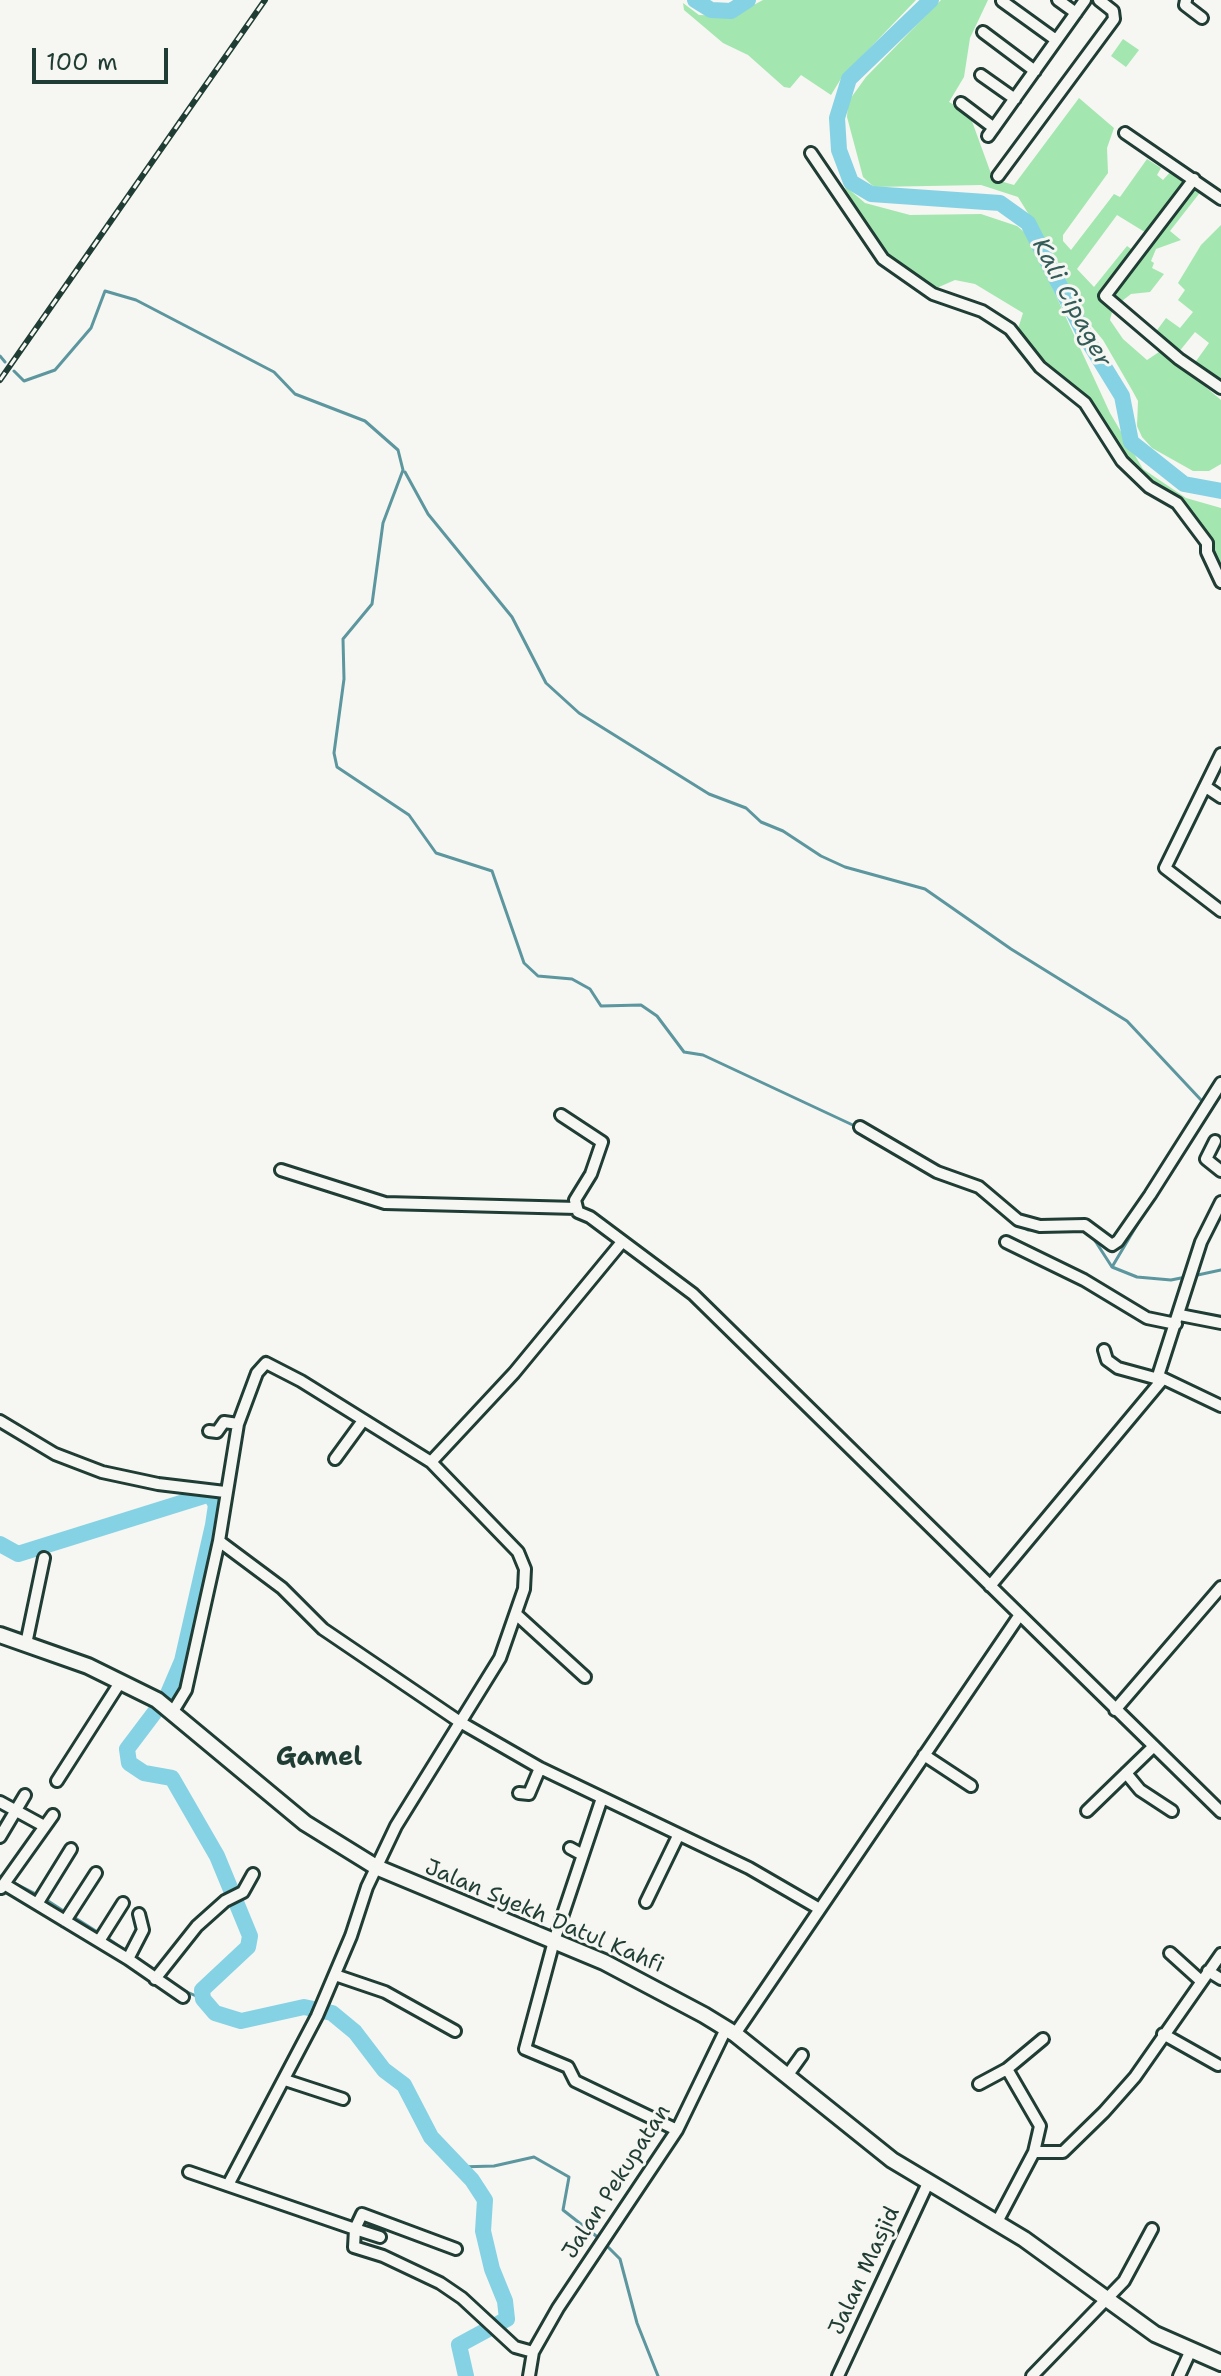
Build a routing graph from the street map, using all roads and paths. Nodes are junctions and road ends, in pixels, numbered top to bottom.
1 (1058, 0) edge
2 (1085, 0) edge
3 (1099, 0) edge
4 (1186, 0) edge
5 (1002, 1) edge
6 (1076, 13) junction
7 (1202, 18) dead end
8 (983, 32) dead end
9 (1056, 40) junction
10 (1035, 71) junction
11 (981, 75) dead end
12 (1015, 99) junction
13 (961, 103) dead end
14 (1125, 133) dead end
15 (811, 153) dead end
16 (998, 176) dead end
17 (1194, 179) junction
18 (1221, 199) edge
19 (1221, 388) edge
20 (1221, 582) edge
21 (1221, 754) edge
22 (1206, 787) junction
23 (1221, 797) edge
24 (1221, 911) edge
25 (1221, 1083) edge
26 (561, 1115) dead end
27 (860, 1127) dead end
28 (1215, 1141) dead end
29 (281, 1170) dead end
30 (1221, 1171) edge
31 (1221, 1202) edge
32 (577, 1208) junction
33 (622, 1242) junction
34 (1006, 1242) dead end
35 (1178, 1319) junction
36 (1221, 1323) edge
37 (1104, 1350) dead end
38 (1162, 1380) junction
39 (1221, 1406) edge
40 (0, 1421) edge
41 (362, 1422) junction
42 (238, 1424) junction
43 (209, 1431) dead end
44 (335, 1459) dead end
45 (431, 1462) junction
46 (225, 1492) junction
47 (219, 1541) junction
48 (44, 1558) dead end
49 (990, 1586) junction
50 (1221, 1587) edge
51 (517, 1615) junction
52 (1019, 1616) junction
53 (0, 1635) edge
54 (26, 1644) junction
55 (585, 1677) dead end
56 (121, 1681) junction
57 (1115, 1710) junction
58 (171, 1712) junction
59 (460, 1722) junction
60 (1153, 1747) junction
61 (924, 1755) junction
62 (540, 1768) junction
63 (1126, 1773) junction
64 (57, 1781) dead end
65 (971, 1786) dead end
66 (519, 1793) dead end
67 (25, 1795) dead end
68 (602, 1798) junction
69 (0, 1802) edge
70 (15, 1811) junction
71 (1087, 1811) dead end
72 (1172, 1811) dead end
73 (1221, 1812) edge
74 (53, 1815) dead end
75 (44, 1826) junction
76 (678, 1836) junction
77 (0, 1837) edge
78 (570, 1848) dead end
79 (71, 1849) dead end
80 (581, 1854) junction
81 (376, 1867) junction
82 (0, 1869) edge
83 (96, 1873) dead end
84 (253, 1874) dead end
85 (6, 1881) edge
86 (40, 1899) junction
87 (646, 1902) dead end
88 (123, 1903) dead end
89 (818, 1908) junction
90 (139, 1914) dead end
91 (68, 1918) junction
92 (102, 1936) junction
93 (554, 1941) junction
94 (1170, 1953) dead end
95 (1221, 1954) edge
96 (130, 1956) junction
97 (158, 1975) junction
98 (335, 1975) junction
99 (1205, 1976) junction
100 (1221, 1979) edge
101 (183, 1997) dead end
102 (455, 2031) dead end
103 (730, 2031) junction
104 (1163, 2034) junction
105 (1043, 2039) dead end
106 (802, 2055) dead end
107 (1218, 2065) dead end
108 (1007, 2069) junction
109 (787, 2076) junction
110 (285, 2080) junction
111 (979, 2084) dead end
112 (343, 2099) dead end
113 (677, 2130) junction
114 (1034, 2152) junction
115 (189, 2172) dead end
116 (928, 2183) junction
117 (228, 2185) junction
118 (997, 2222) junction
119 (355, 2229) junction
120 (1152, 2229) dead end
121 (380, 2237) dead end
122 (456, 2249) dead end
123 (1105, 2300) junction
124 (1191, 2350) junction
125 (533, 2352) junction
126 (1221, 2363) edge
127 (529, 2376) edge
128 (838, 2376) edge
129 (1032, 2376) edge
130 (1179, 2376) edge

1 - 6 street
2 - 6 street
3 - 16 street
4 - 7 street
5 - 9 street
6 - 9 street
8 - 10 street
9 - 10 street
10 - 12 street
11 - 12 street
12 - 13 street
14 - 17 street
15 - 20 street
17 - 18 street
17 - 19 street
21 - 22 street
22 - 23 street
22 - 24 street
25 - 27 street
26 - 32 street
28 - 30 street
29 - 32 street
31 - 35 street
32 - 33 street
33 - 45 street
33 - 49 street
34 - 35 street
35 - 36 street
35 - 38 street
37 - 38 street
38 - 39 street
38 - 49 street
40 - 46 street
41 - 42 street
41 - 44 street
41 - 45 street
42 - 43 street
42 - 46 street
45 - 51 street
46 - 47 street
47 - 58 street
47 - 59 street
48 - 54 street
49 - 52 street
50 - 57 street
51 - 55 street
51 - 59 street
52 - 57 street
52 - 61 street, Jalan Pekupatan
53 - 54 street, Jalan Syekh Datul Kahfi
54 - 56 street, Jalan Syekh Datul Kahfi
56 - 58 street, Jalan Syekh Datul Kahfi
56 - 64 street
57 - 60 street
58 - 81 street, Jalan Syekh Datul Kahfi
59 - 62 street
59 - 81 street
60 - 63 street
60 - 73 street
61 - 65 street
61 - 89 street, Jalan Pekupatan
62 - 66 street
62 - 68 street
63 - 71 street
63 - 72 street
67 - 70 street
68 - 76 street
68 - 80 street
69 - 70 street
70 - 75 street
70 - 77 street
74 - 75 street
75 - 85 street
76 - 87 street
76 - 89 street
78 - 80 street
79 - 86 street
80 - 93 street
81 - 93 street, Jalan Syekh Datul Kahfi
81 - 98 street
82 - 85 street
83 - 91 street
84 - 97 street
85 - 86 street
86 - 91 street
88 - 92 street
89 - 103 street, Jalan Pekupatan
90 - 96 street
91 - 92 street
92 - 96 street
93 - 103 street, Jalan Syekh Datul Kahfi
93 - 113 street
94 - 99 street
95 - 99 street
96 - 97 street
97 - 101 street
98 - 102 street
98 - 110 street
99 - 100 street
99 - 104 street
103 - 109 street, Jalan Syekh Datul Kahfi
103 - 113 street, Jalan Pekupatan
104 - 107 street
104 - 114 street
105 - 108 street
106 - 109 street
108 - 111 street
108 - 114 street
109 - 116 street, Jalan Syekh Datul Kahfi
110 - 112 street
110 - 117 street
113 - 125 street, Jalan Pekupatan
114 - 118 street
115 - 117 street
116 - 118 street, Jalan Syekh Datul Kahfi
116 - 128 street, Jalan Masjid
117 - 119 street
118 - 123 street, Jalan Syekh Datul Kahfi
119 - 121 street
119 - 122 street
119 - 125 street
120 - 123 street
123 - 124 street, Jalan Syekh Datul Kahfi
123 - 129 street
124 - 126 street, Jalan Syekh Datul Kahfi
124 - 130 street
125 - 127 street

